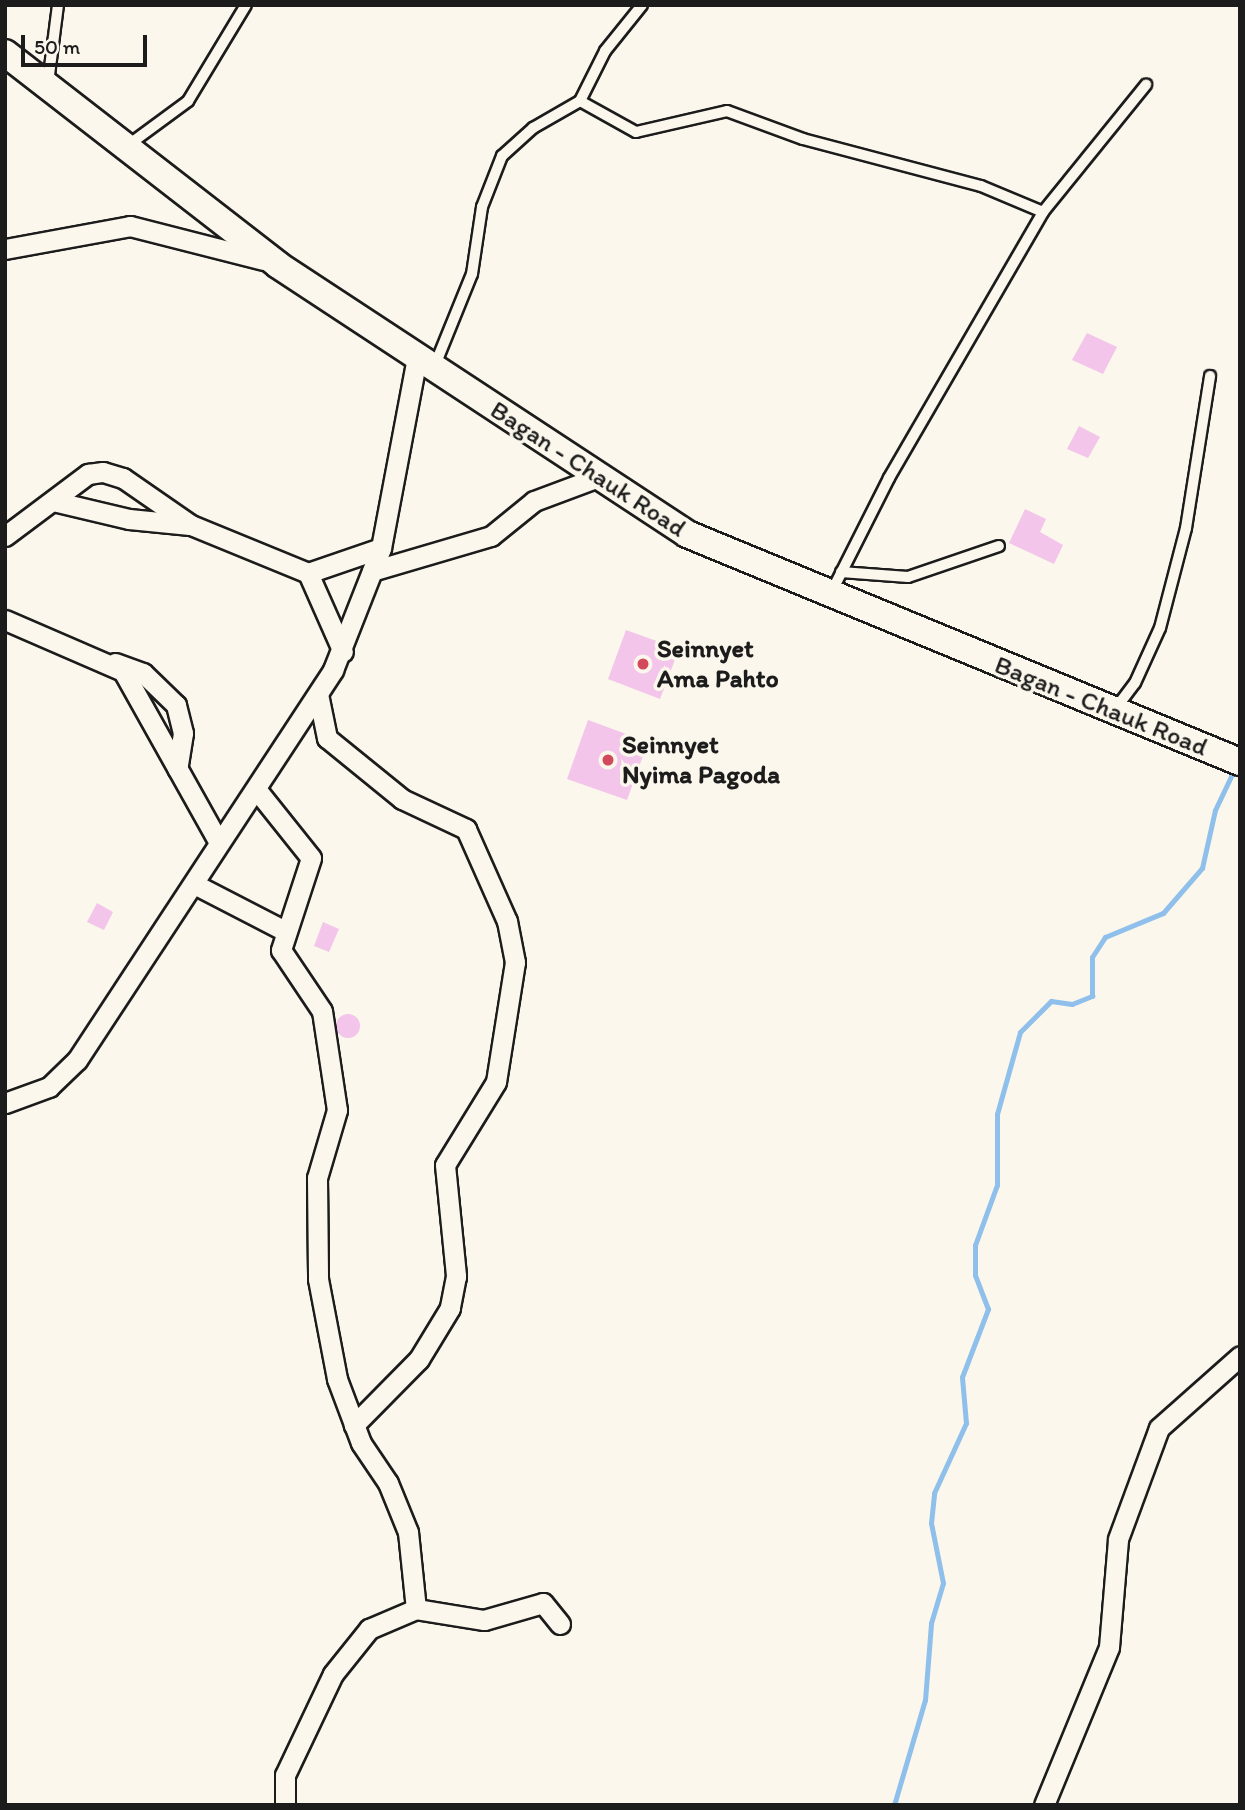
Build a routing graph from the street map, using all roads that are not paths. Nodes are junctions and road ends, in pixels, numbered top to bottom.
1 (58, 5) edge
2 (246, 5) edge
3 (642, 5) edge
4 (5, 53) edge
5 (1146, 85) dead end
6 (48, 87) junction
7 (580, 102) junction
8 (124, 149) junction
9 (1043, 212) junction
10 (5, 249) edge
11 (278, 265) junction
12 (425, 364) junction
13 (1210, 376) dead end
14 (596, 478) junction
15 (52, 500) junction
16 (191, 525) junction
17 (5, 536) edge
18 (999, 546) dead end
19 (381, 548) junction
20 (372, 571) junction
21 (841, 572) junction
22 (308, 573) junction
23 (829, 597) junction
24 (5, 620) edge
25 (343, 652) junction
26 (101, 659) junction
27 (318, 694) junction
28 (1114, 712) junction
29 (1240, 762) edge
30 (177, 768) junction
31 (256, 789) junction
32 (218, 841) junction
33 (194, 884) junction
34 (285, 931) junction
35 (5, 1103) edge
36 (1240, 1356) edge
37 (354, 1425) junction
38 (415, 1609) junction
39 (560, 1624) dead end
40 (285, 1805) edge
41 (1044, 1805) edge

1 - 6 lane
2 - 8 lane
3 - 7 lane
4 - 6 main road, Bagan - Chauk Road
5 - 9 lane
6 - 8 main road, Bagan - Chauk Road
7 - 9 lane
7 - 12 lane
8 - 11 main road, Bagan - Chauk Road
9 - 21 lane
10 - 11 street
11 - 12 main road, Bagan - Chauk Road
12 - 14 main road, Bagan - Chauk Road
12 - 19 street
13 - 28 lane
14 - 20 street
14 - 23 main road, Bagan - Chauk Road
15 - 16 street
15 - 16 street
15 - 17 street
16 - 22 street
18 - 21 lane
19 - 20 street
19 - 22 street
20 - 25 street
21 - 23 lane
22 - 25 street
23 - 28 main road, Bagan - Chauk Road
24 - 26 street
25 - 27 street
26 - 30 street
26 - 30 street
27 - 31 street
27 - 37 street
28 - 29 main road, Bagan - Chauk Road
30 - 32 street
31 - 32 street
31 - 34 street
32 - 33 street
33 - 34 street
33 - 35 street
34 - 37 street
36 - 41 street
37 - 38 street
38 - 39 street
38 - 40 street

